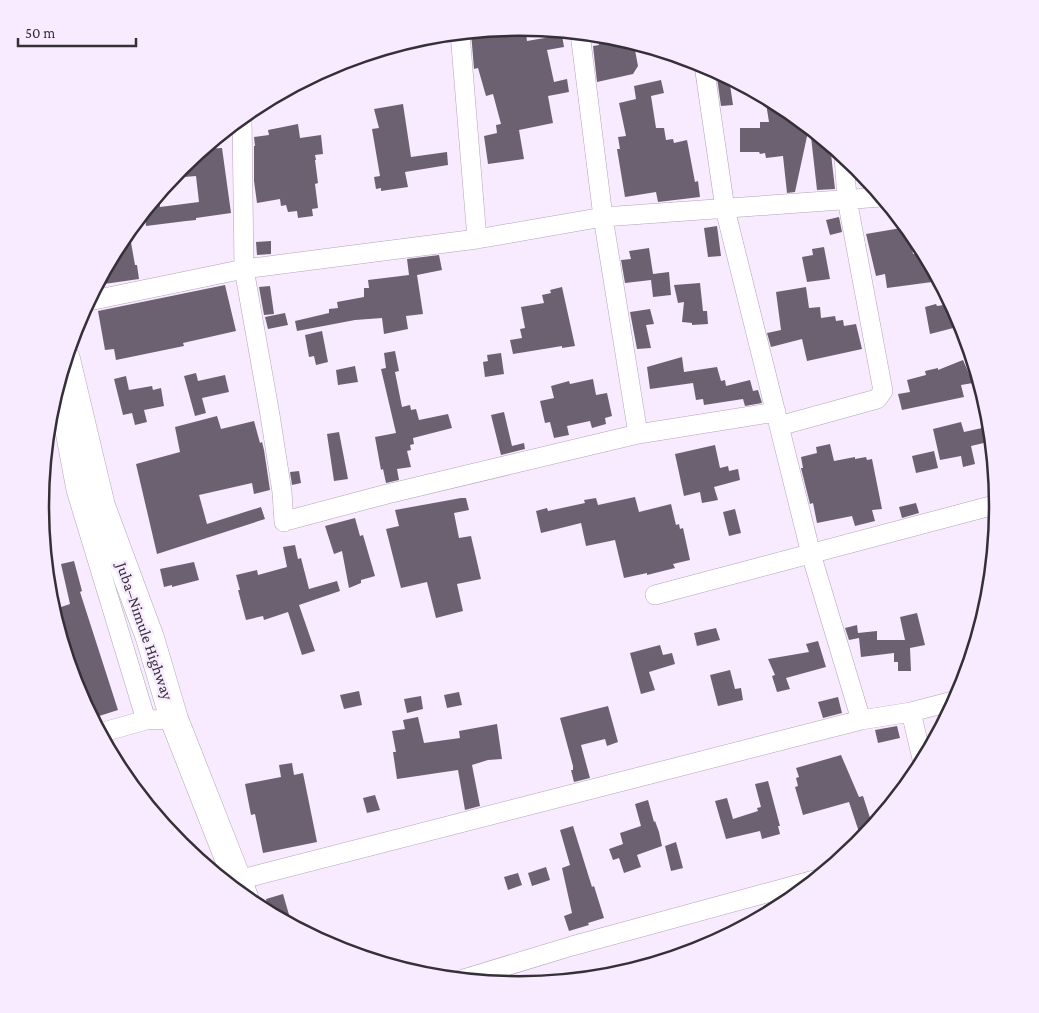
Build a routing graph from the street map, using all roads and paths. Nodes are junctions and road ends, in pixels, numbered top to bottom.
1 (461, 40) edge
2 (581, 40) edge
3 (705, 75) edge
4 (242, 127) edge
5 (845, 167) edge
6 (874, 197) edge
7 (847, 199) junction
8 (725, 209) junction
9 (603, 217) junction
10 (477, 238) junction
11 (244, 269) junction
12 (98, 299) edge
13 (69, 372) edge
14 (777, 419) junction
15 (57, 421) edge
16 (638, 434) junction
17 (990, 506) edge
18 (811, 554) junction
19 (655, 596) dead end
20 (946, 703) edge
21 (911, 712) junction
22 (174, 719) junction
23 (146, 720) junction
24 (861, 720) junction
25 (106, 730) edge
26 (920, 752) edge
27 (803, 882) edge
28 (239, 884) edge
29 (245, 888) edge
30 (477, 975) edge

1 - 10 street
2 - 9 street
3 - 8 street
4 - 11 street
5 - 7 street
6 - 7 street
7 - 8 street
7 - 14 street
8 - 9 street
8 - 14 street
9 - 10 street
9 - 16 street
10 - 11 street
11 - 12 street
11 - 16 street
13 - 22 main road, Juba–Nimule Highway
14 - 16 street
14 - 18 street
15 - 23 street
17 - 18 street
18 - 19 street
18 - 24 street
20 - 21 street
21 - 24 street
21 - 26 street
22 - 23 street
22 - 28 main road, Juba–Nimule Highway
23 - 25 street
24 - 29 street
27 - 30 street

